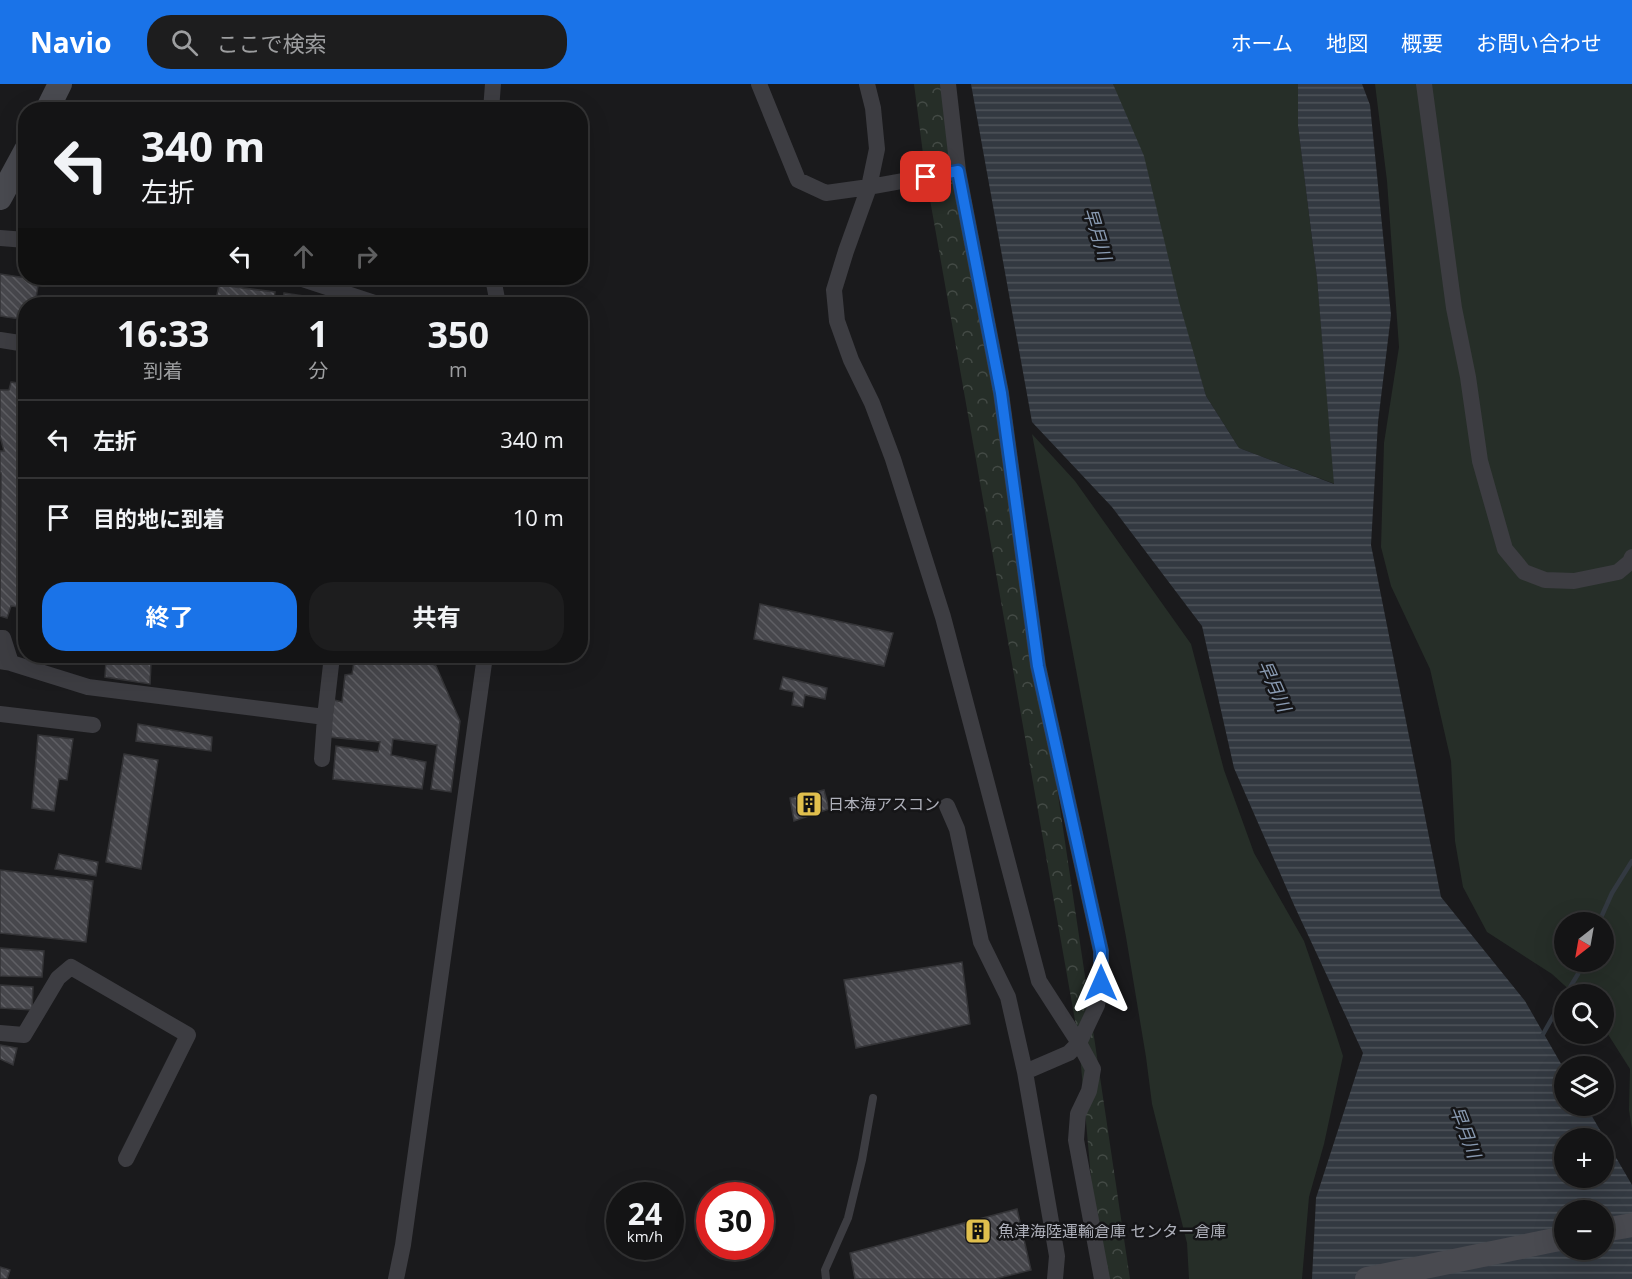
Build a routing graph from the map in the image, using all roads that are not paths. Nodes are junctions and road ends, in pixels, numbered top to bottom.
1 (60, 84) edge
2 (493, 84) edge
3 (759, 84) edge
4 (867, 84) edge
5 (948, 84) edge
6 (1424, 84) edge
7 (51, 102) edge
8 (492, 102) edge
9 (18, 165) edge
10 (958, 171) junction
11 (869, 187) junction
12 (0, 198) edge
13 (0, 238) edge
14 (18, 239) edge
15 (321, 285) edge
16 (357, 297) edge
17 (0, 340) edge
18 (18, 343) edge
19 (1632, 556) edge
20 (0, 638) edge
21 (5, 662) edge
22 (331, 663) edge
23 (484, 663) edge
24 (0, 714) edge
25 (325, 717) junction
26 (93, 725) dead end
27 (322, 759) dead end
28 (947, 806) dead end
29 (0, 1033) edge
30 (1079, 1043) junction
31 (1025, 1072) junction
32 (873, 1098) dead end
33 (126, 1159) dead end
34 (1632, 1225) edge
35 (1614, 1228) edge
36 (1554, 1240) edge
37 (396, 1279) edge
38 (826, 1279) edge
39 (1055, 1279) edge
40 (1102, 1279) edge
41 (1367, 1279) edge

1 - 7 main road
2 - 8 street
3 - 11 street
4 - 11 street
5 - 10 street
6 - 19 street
9 - 12 main road
10 - 11 street
10 - 30 street
11 - 30 street
13 - 14 street
15 - 16 street
17 - 18 street
20 - 21 street
21 - 25 street
22 - 25 street
23 - 37 street
24 - 26 street
25 - 27 street
28 - 31 street
29 - 33 street
30 - 31 street
30 - 40 street
31 - 39 street
32 - 38 lane
34 - 35 main road
36 - 41 main road

